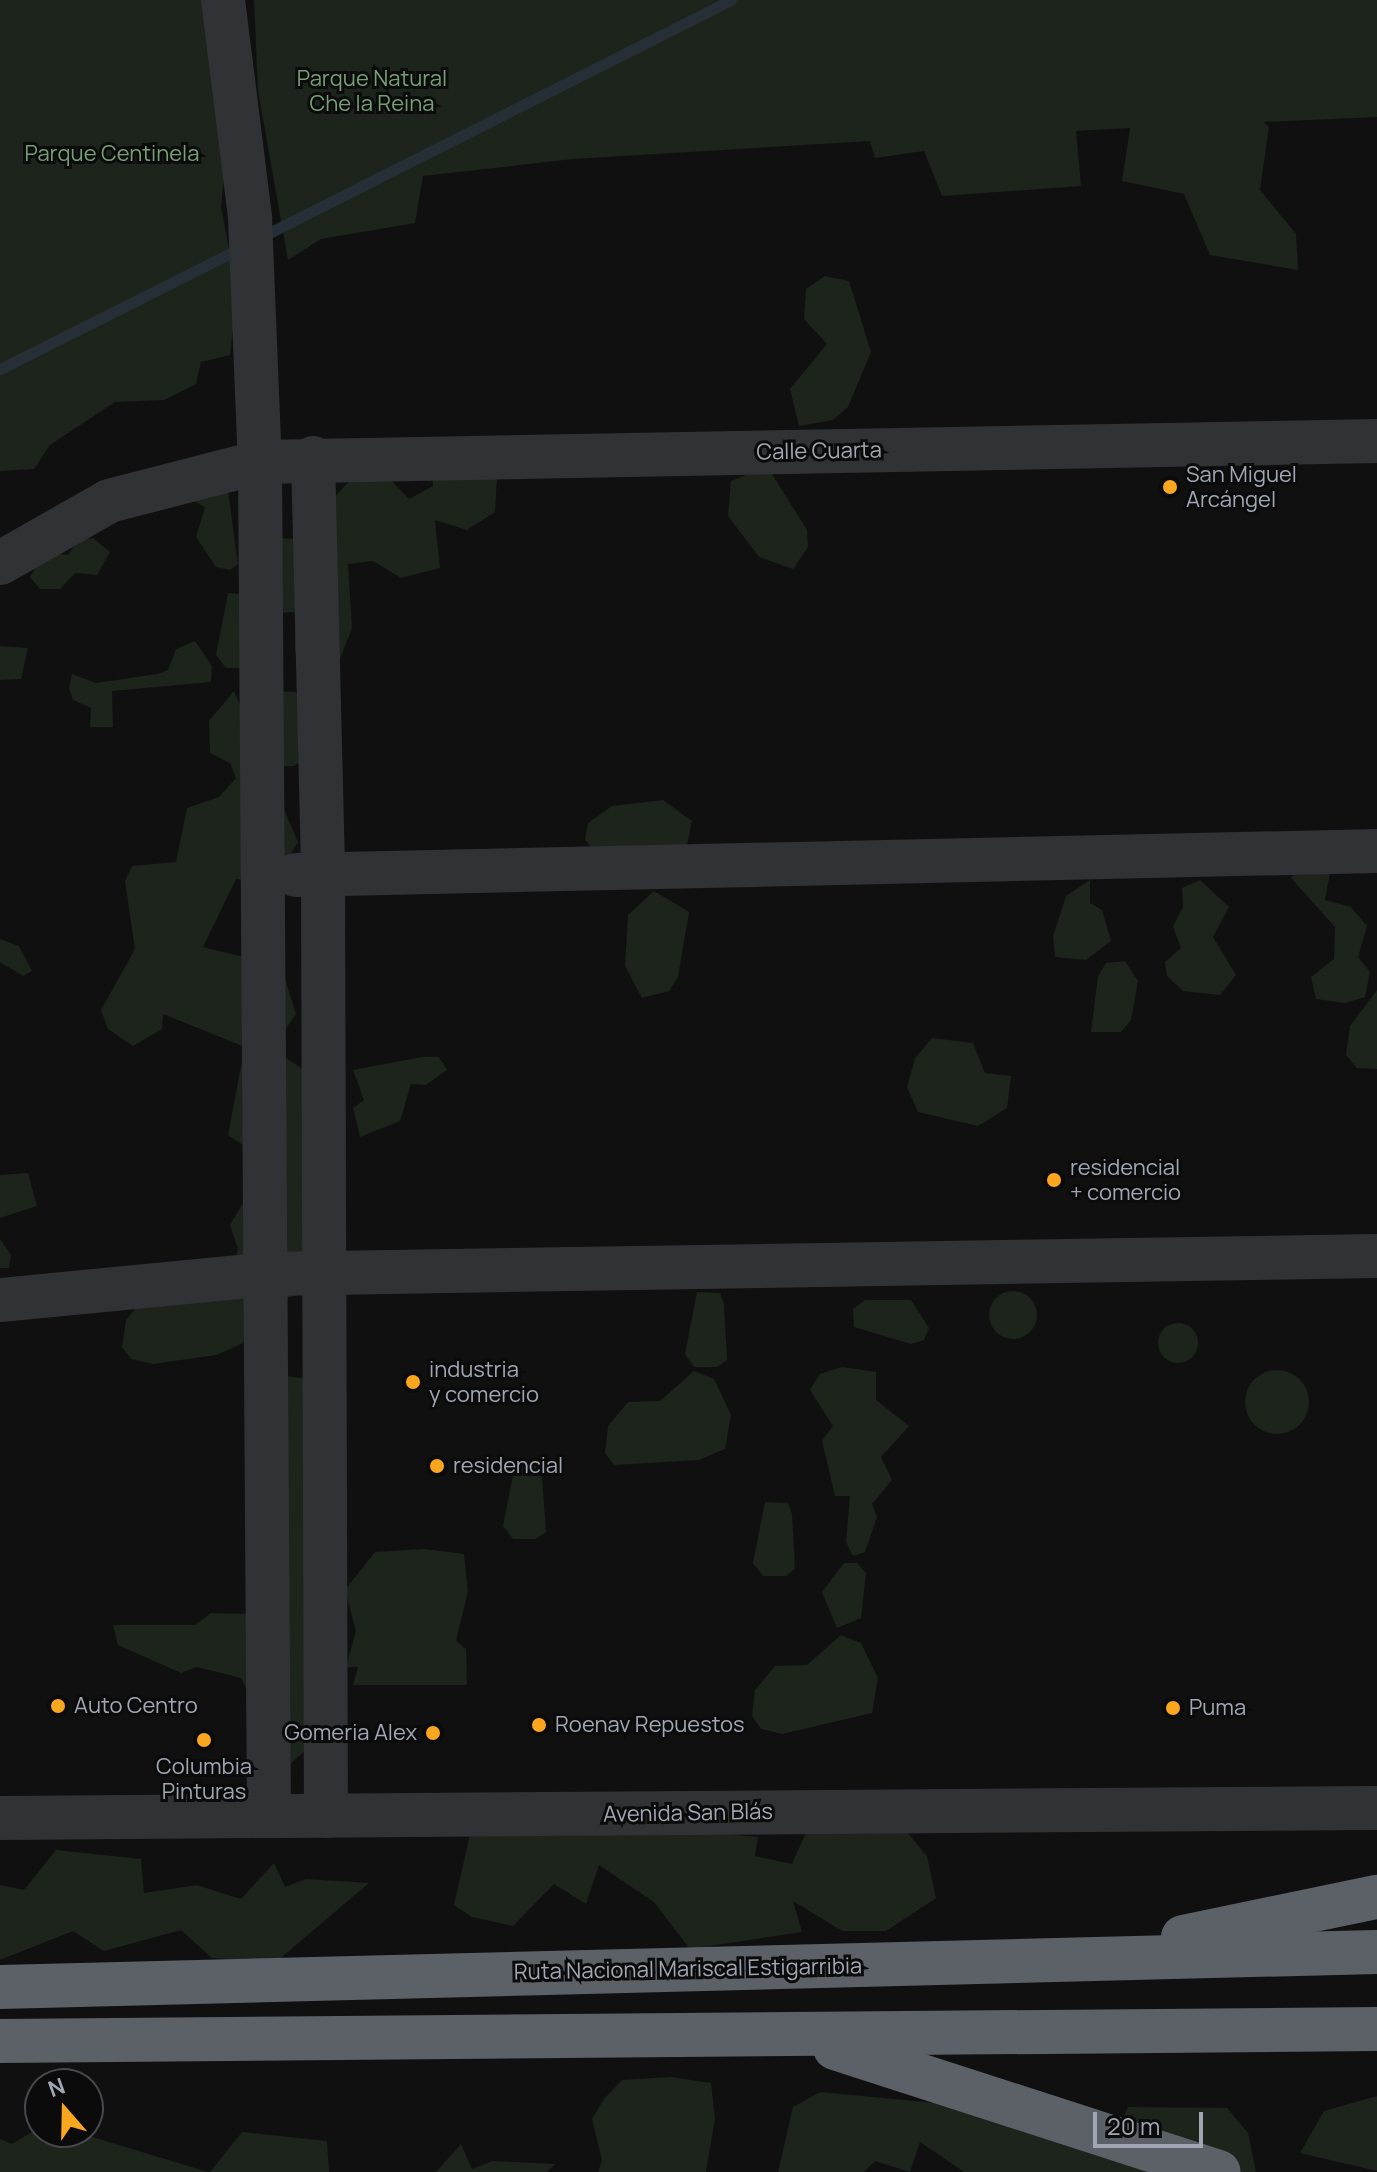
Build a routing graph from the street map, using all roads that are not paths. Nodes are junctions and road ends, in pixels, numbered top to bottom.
1 (223, 0) edge
2 (1377, 441) edge
3 (313, 458) junction
4 (260, 462) junction
5 (0, 563) edge
6 (1377, 851) edge
7 (323, 875) junction
8 (268, 876) junction
9 (1377, 1256) edge
10 (322, 1273) junction
11 (268, 1274) junction
12 (0, 1300) edge
13 (1377, 1808) edge
14 (269, 1816) junction
15 (326, 1816) junction
16 (0, 1818) edge
17 (1377, 1897) edge
18 (1377, 1952) edge
19 (1073, 1960) junction
20 (0, 1987) edge
21 (1377, 2029) edge
22 (798, 2036) junction
23 (0, 2041) edge
24 (1218, 2172) edge

1 - 4 street
2 - 3 street, Calle Cuarta
3 - 4 street, Calle Cuarta
3 - 7 street
4 - 5 street, Calle Cuarta
4 - 8 street
6 - 7 street
7 - 8 street
7 - 10 street
8 - 11 street
9 - 10 street
10 - 11 street
10 - 15 street
11 - 12 street
11 - 14 street
13 - 15 street, Avenida San Blás
14 - 15 street, Avenida San Blás
14 - 16 street, Avenida San Blás
17 - 19 highway
18 - 19 highway, Ruta Nacional Mariscal Estigarribia
19 - 20 highway, Ruta Nacional Mariscal Estigarribia
21 - 22 highway
22 - 23 highway
22 - 24 highway

